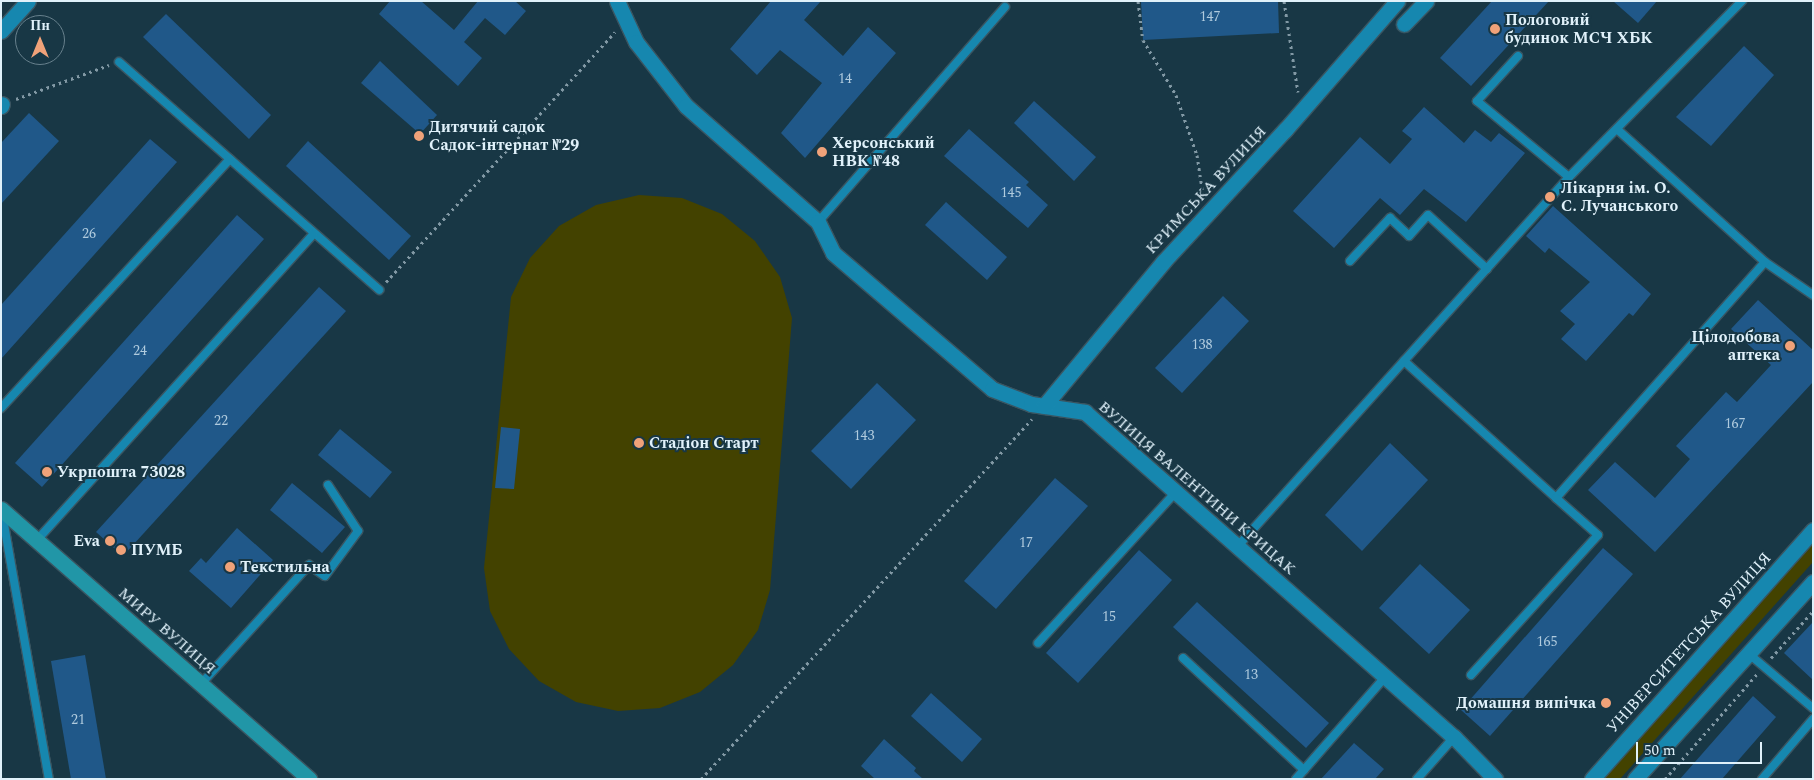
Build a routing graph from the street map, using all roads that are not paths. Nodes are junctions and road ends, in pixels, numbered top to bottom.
1 (28, 1) edge
2 (617, 1) edge
3 (1397, 1) edge
4 (1426, 1) edge
5 (1742, 1) edge
6 (1005, 8) dead end
7 (1404, 24) dead end
8 (1, 32) edge
9 (1518, 56) dead end
10 (119, 62) road end
11 (1617, 129) junction
12 (230, 159) junction
13 (1569, 177) junction
14 (818, 222) junction
15 (314, 233) junction
16 (1350, 261) dead end
17 (1765, 262) junction
18 (1487, 269) junction
19 (379, 290) road end
20 (1813, 295) edge
21 (1404, 361) junction
22 (1044, 406) junction
23 (1, 408) edge
24 (328, 485) dead end
25 (1175, 493) junction
26 (1556, 498) junction
27 (1, 510) edge
28 (1813, 530) edge
29 (37, 540) junction
30 (1236, 547) junction
31 (1813, 582) edge
32 (1038, 643) dead end
33 (1749, 654) junction
34 (1182, 658) dead end
35 (1470, 675) dead end
36 (1385, 677) junction
37 (201, 684) junction
38 (1813, 708) edge
39 (1813, 719) edge
40 (1454, 737) junction
41 (1304, 770) junction
42 (49, 779) edge
43 (309, 779) edge
44 (1296, 779) edge
45 (1417, 779) edge
46 (1495, 779) edge
47 (1592, 779) edge
48 (1635, 779) edge
49 (1762, 779) edge

1 - 8 street
2 - 14 street, ВУЛИЦЯ ВАЛЕНТИНИ КРИЦАК
3 - 22 street, КРИМСЬКА ВУЛИЦЯ
4 - 7 street
5 - 11 lane
6 - 14 lane
9 - 13 lane
10 - 12 lane
11 - 13 lane
11 - 17 lane
12 - 15 lane
12 - 23 lane
13 - 18 lane
14 - 22 street, ВУЛИЦЯ ВАЛЕНТИНИ КРИЦАК
15 - 19 lane
15 - 29 lane
16 - 18 lane
17 - 20 lane
17 - 26 lane
18 - 21 lane
21 - 26 lane
21 - 30 lane
22 - 25 street, ВУЛИЦЯ ВАЛЕНТИНИ КРИЦАК
24 - 37 lane
25 - 30 street, ВУЛИЦЯ ВАЛЕНТИНИ КРИЦАК
25 - 32 lane
26 - 35 lane
27 - 29 street, МИРУ ВУЛИЦЯ
27 - 42 lane
28 - 47 street, УНІВЕРСИТЕТСЬКА ВУЛИЦЯ
29 - 37 street, МИРУ ВУЛИЦЯ
30 - 36 street, ВУЛИЦЯ ВАЛЕНТИНИ КРИЦАК
31 - 33 street
33 - 38 lane
33 - 48 street
34 - 41 lane
36 - 40 street, ВУЛИЦЯ ВАЛЕНТИНИ КРИЦАК
36 - 41 lane
37 - 43 street, МИРУ ВУЛИЦЯ
39 - 49 lane
40 - 45 lane
40 - 46 street, ВУЛИЦЯ ВАЛЕНТИНИ КРИЦАК
41 - 44 lane

